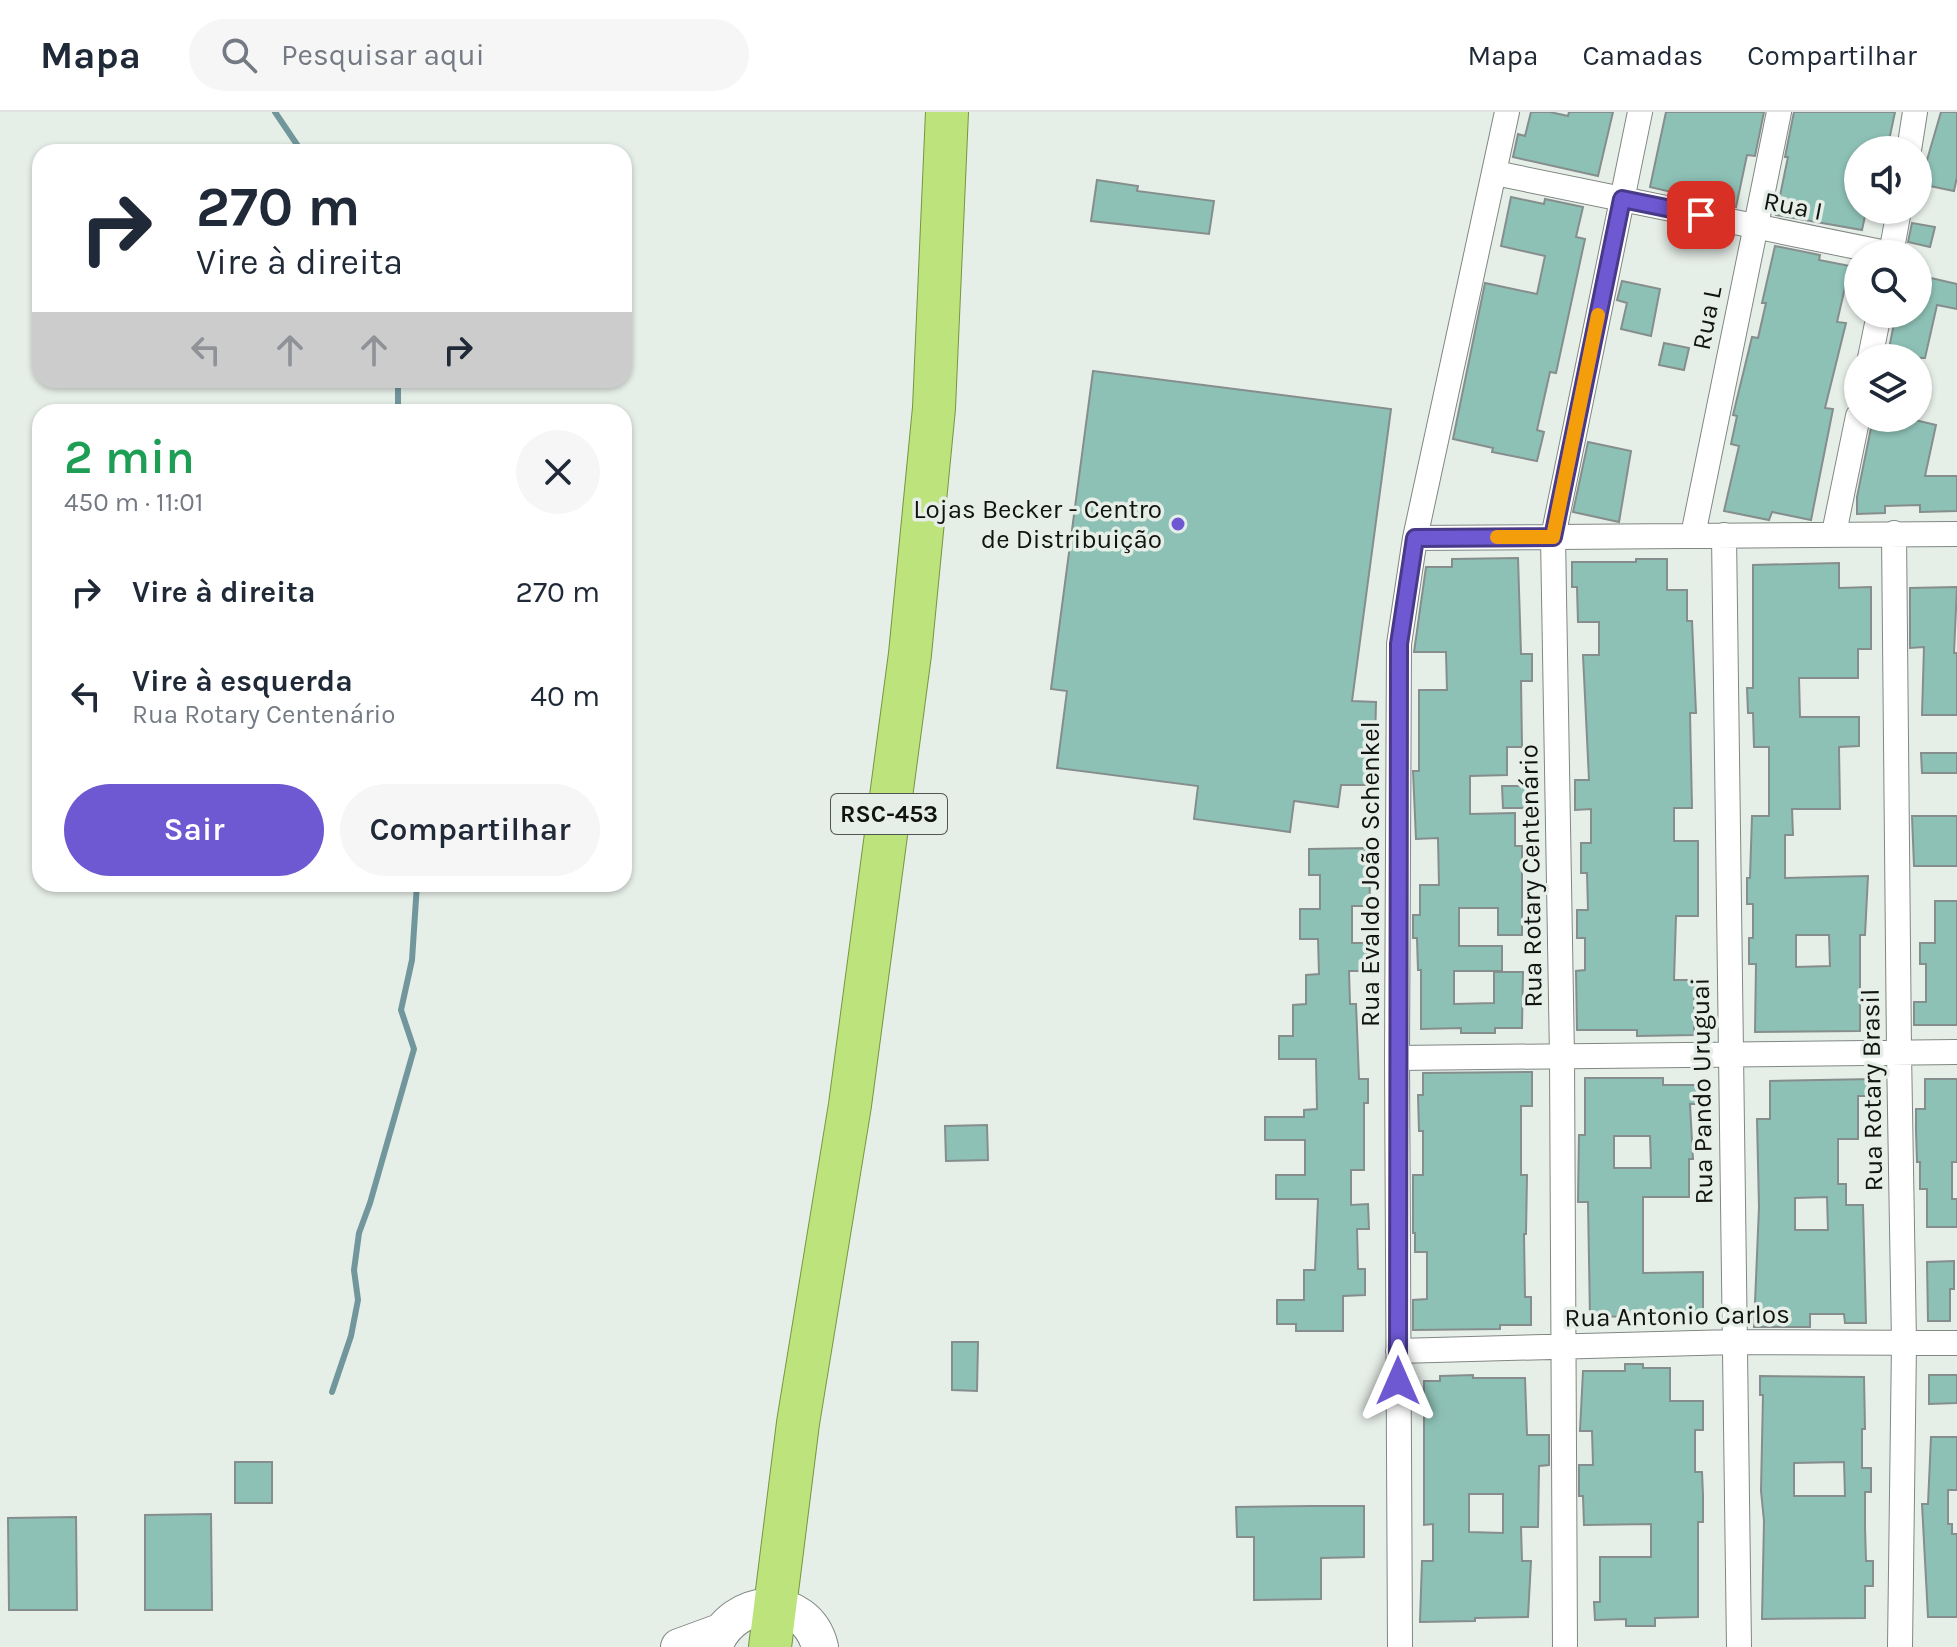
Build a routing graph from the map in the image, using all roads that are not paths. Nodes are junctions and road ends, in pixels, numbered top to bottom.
1 (947, 112) edge
2 (1507, 112) edge
3 (1640, 112) edge
4 (1779, 112) edge
5 (1915, 112) edge
6 (1911, 136) edge
7 (1495, 173) junction
8 (1622, 199) junction
9 (1754, 226) junction
10 (1844, 244) edge
11 (1855, 432) edge
12 (1834, 533) junction
13 (1894, 533) junction
14 (1957, 534) edge
15 (1693, 535) junction
16 (1724, 535) junction
17 (1553, 537) junction
18 (1415, 538) junction
19 (1899, 1052) junction
20 (1957, 1052) edge
21 (1729, 1054) junction
22 (1562, 1057) junction
23 (1397, 1058) junction
24 (1734, 1342) junction
25 (1904, 1343) junction
26 (1957, 1343) edge
27 (1564, 1345) junction
28 (1398, 1351) junction
29 (764, 1630) edge
30 (679, 1647) edge
31 (1400, 1647) edge
32 (1565, 1647) edge
33 (1739, 1647) edge
34 (1900, 1647) edge

1 - 29 highway, RSC-453
2 - 7 street, Rua Evaldo João Schenkel
3 - 8 street, Rua Rotary Centenário
4 - 9 street, Rua L
5 - 6 street
7 - 8 street, Rua I
7 - 18 street, Rua Evaldo João Schenkel
8 - 9 street, Rua I
8 - 17 street, Rua Rotary Centenário
9 - 10 street, Rua I
9 - 15 street, Rua L
11 - 12 street
12 - 13 street
12 - 16 street
13 - 14 street
13 - 19 street, Rua Rotary Brasil
15 - 16 street
15 - 17 street
16 - 21 street, Rua Pando Uruguai
17 - 18 street
17 - 22 street, Rua Rotary Centenário
18 - 23 street, Rua Evaldo João Schenkel
19 - 20 street
19 - 21 street
19 - 25 street, Rua Rotary Brasil
21 - 22 street
21 - 24 street, Rua Pando Uruguai
22 - 23 street
22 - 27 street, Rua Rotary Centenário
23 - 28 street, Rua Evaldo João Schenkel
24 - 25 street, Rua Antonio Carlos
24 - 27 street, Rua Antonio Carlos
24 - 33 street, Rua Pando Uruguai
25 - 26 street, Rua Antonio Carlos
25 - 34 street, Rua Rotary Brasil
27 - 28 street, Rua Antonio Carlos
27 - 32 street, Rua Rotary Centenário
28 - 31 street, Rua Evaldo João Schenkel
29 - 30 main road

